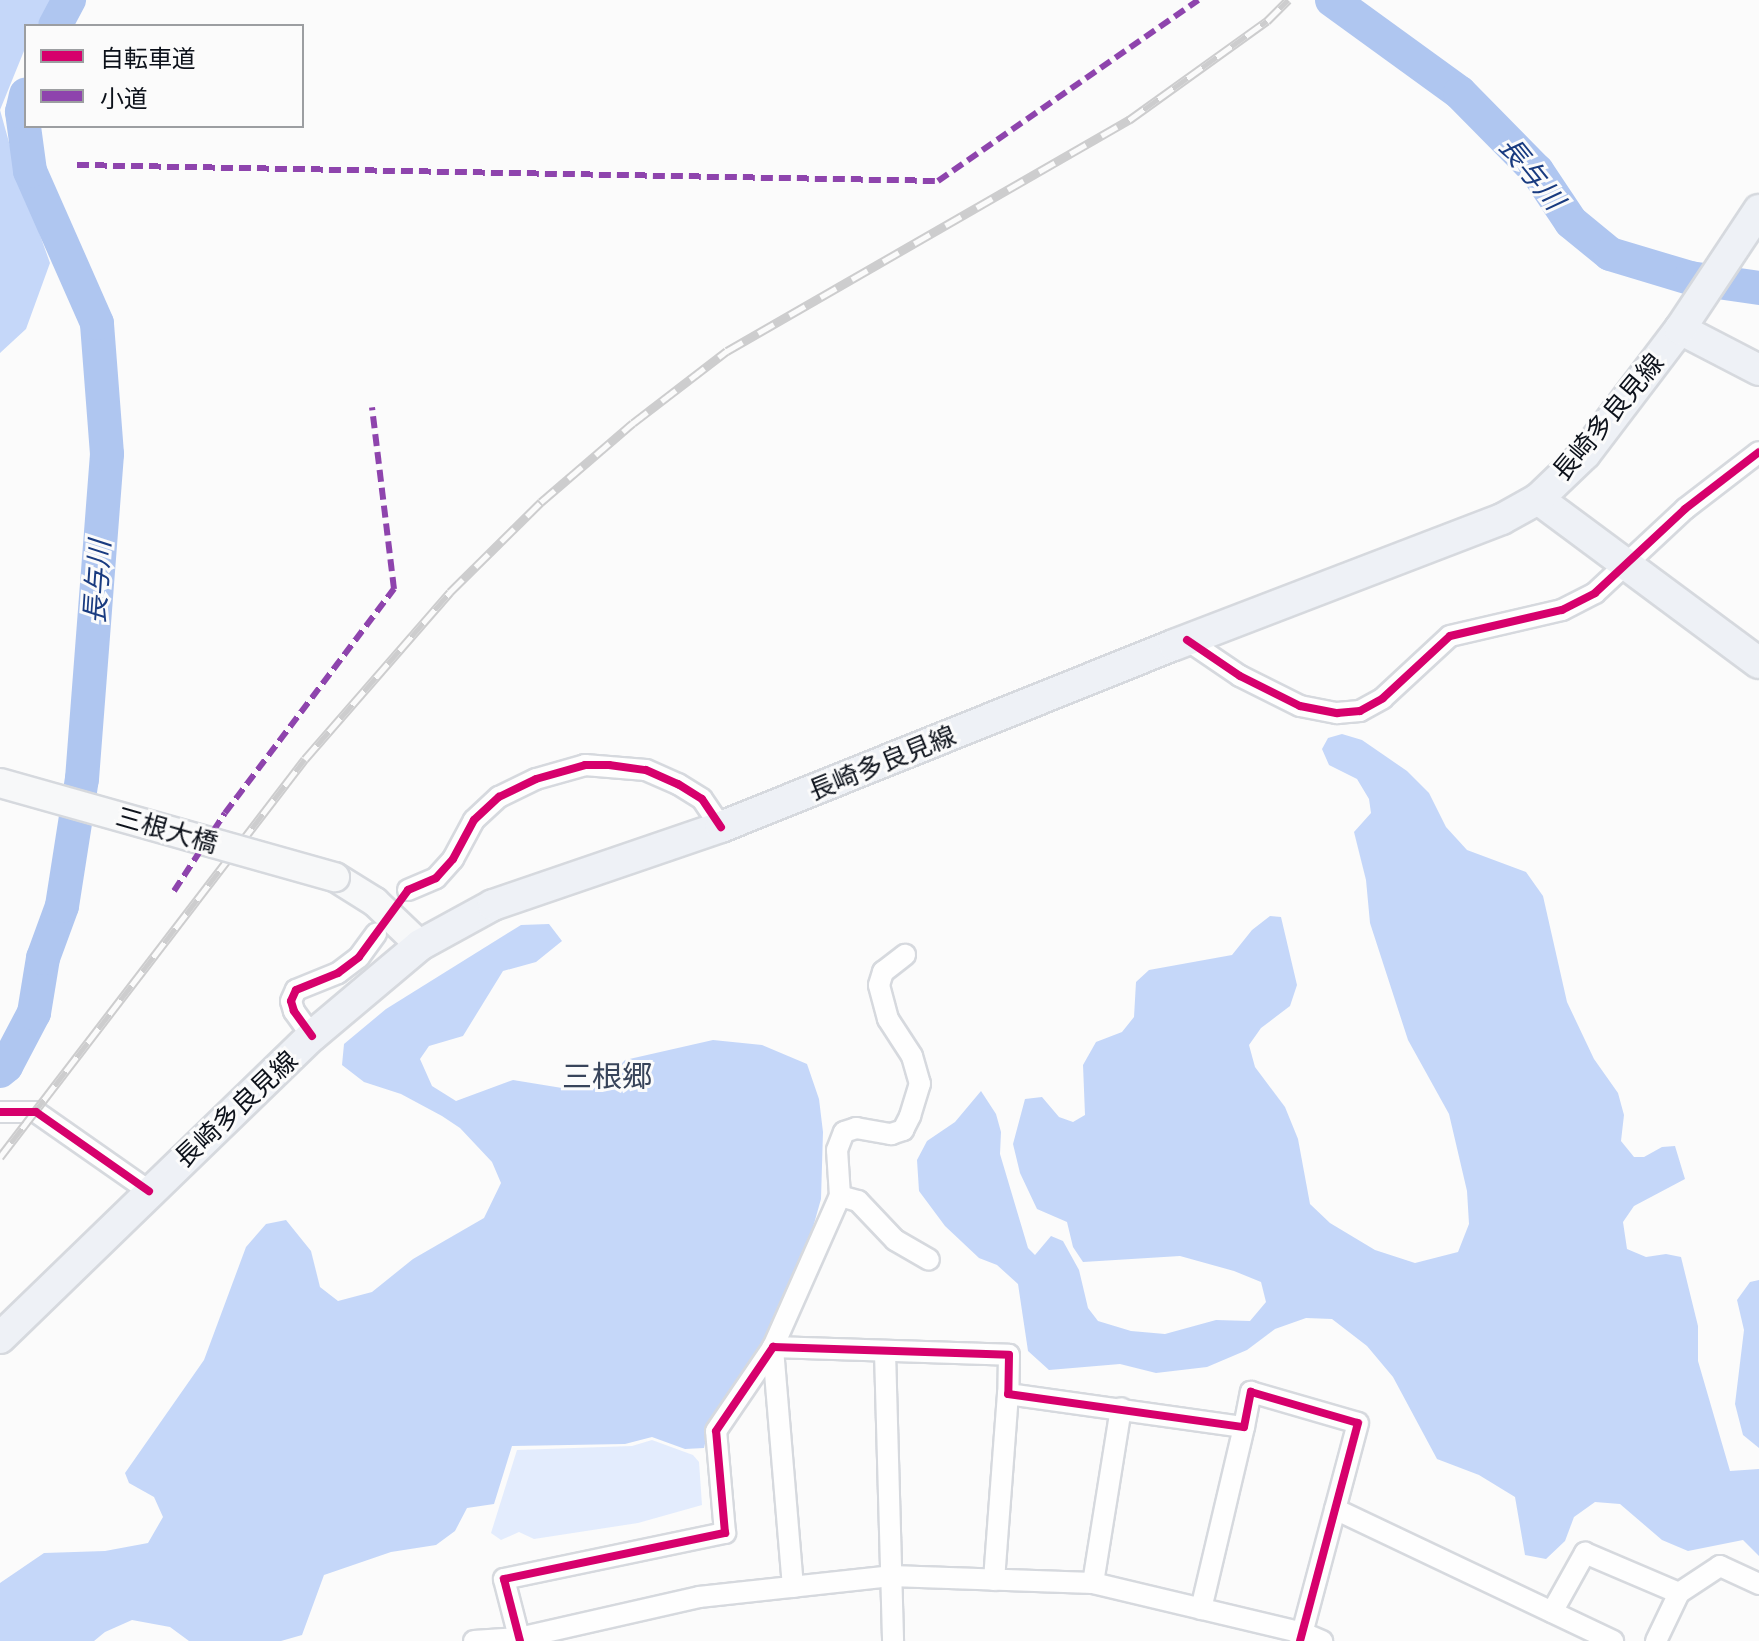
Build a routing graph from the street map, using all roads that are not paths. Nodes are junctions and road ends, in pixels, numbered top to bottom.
1 (1759, 210) edge
2 (1686, 320) junction
3 (1759, 370) edge
4 (1759, 452) edge
5 (1538, 499) junction
6 (1626, 567) junction
7 (1187, 640) junction
8 (1759, 663) edge
9 (0, 783) edge
10 (721, 827) junction
11 (408, 890) dead end
12 (376, 934) dead end
13 (420, 945) junction
14 (905, 955) dead end
15 (312, 1036) junction
16 (0, 1112) edge
17 (149, 1191) junction
18 (840, 1196) junction
19 (929, 1260) dead end
20 (0, 1338) edge
21 (773, 1347) junction
22 (885, 1352) junction
23 (1008, 1394) junction
24 (1121, 1408) junction
25 (1244, 1427) junction
26 (1335, 1509) junction
27 (891, 1576) junction
28 (994, 1580) junction
29 (1093, 1583) junction
30 (1759, 1584) edge
31 (793, 1587) junction
32 (1679, 1593) junction
33 (1201, 1609) junction
34 (1552, 1612) junction
35 (1309, 1638) edge
36 (520, 1640) edge
37 (474, 1641) edge
38 (893, 1641) edge
39 (1613, 1641) edge
40 (1656, 1641) edge

1 - 2 main road, 長崎多良見線
2 - 3 main road
2 - 5 main road, 長崎多良見線
4 - 6 street
5 - 6 main road
5 - 7 main road, 長崎多良見線
6 - 7 street
6 - 8 main road
7 - 10 main road, 長崎多良見線
9 - 13 street, 三根大橋, bridge
10 - 11 street
10 - 13 main road, 長崎多良見線
12 - 15 street
13 - 15 main road, 長崎多良見線
14 - 18 street
15 - 17 main road, 長崎多良見線
16 - 17 street
17 - 20 main road, 長崎多良見線
18 - 19 street
18 - 21 street
21 - 22 street
21 - 31 street
21 - 36 street
22 - 23 street
22 - 27 street
23 - 24 street
23 - 28 street
24 - 25 street
24 - 29 street
25 - 26 street
25 - 33 street
26 - 34 street
26 - 35 street
27 - 28 street
27 - 31 street
27 - 38 street
28 - 29 street
29 - 33 street
30 - 32 street
31 - 36 street
32 - 34 street
32 - 40 street
33 - 35 street
34 - 39 street
36 - 37 street

